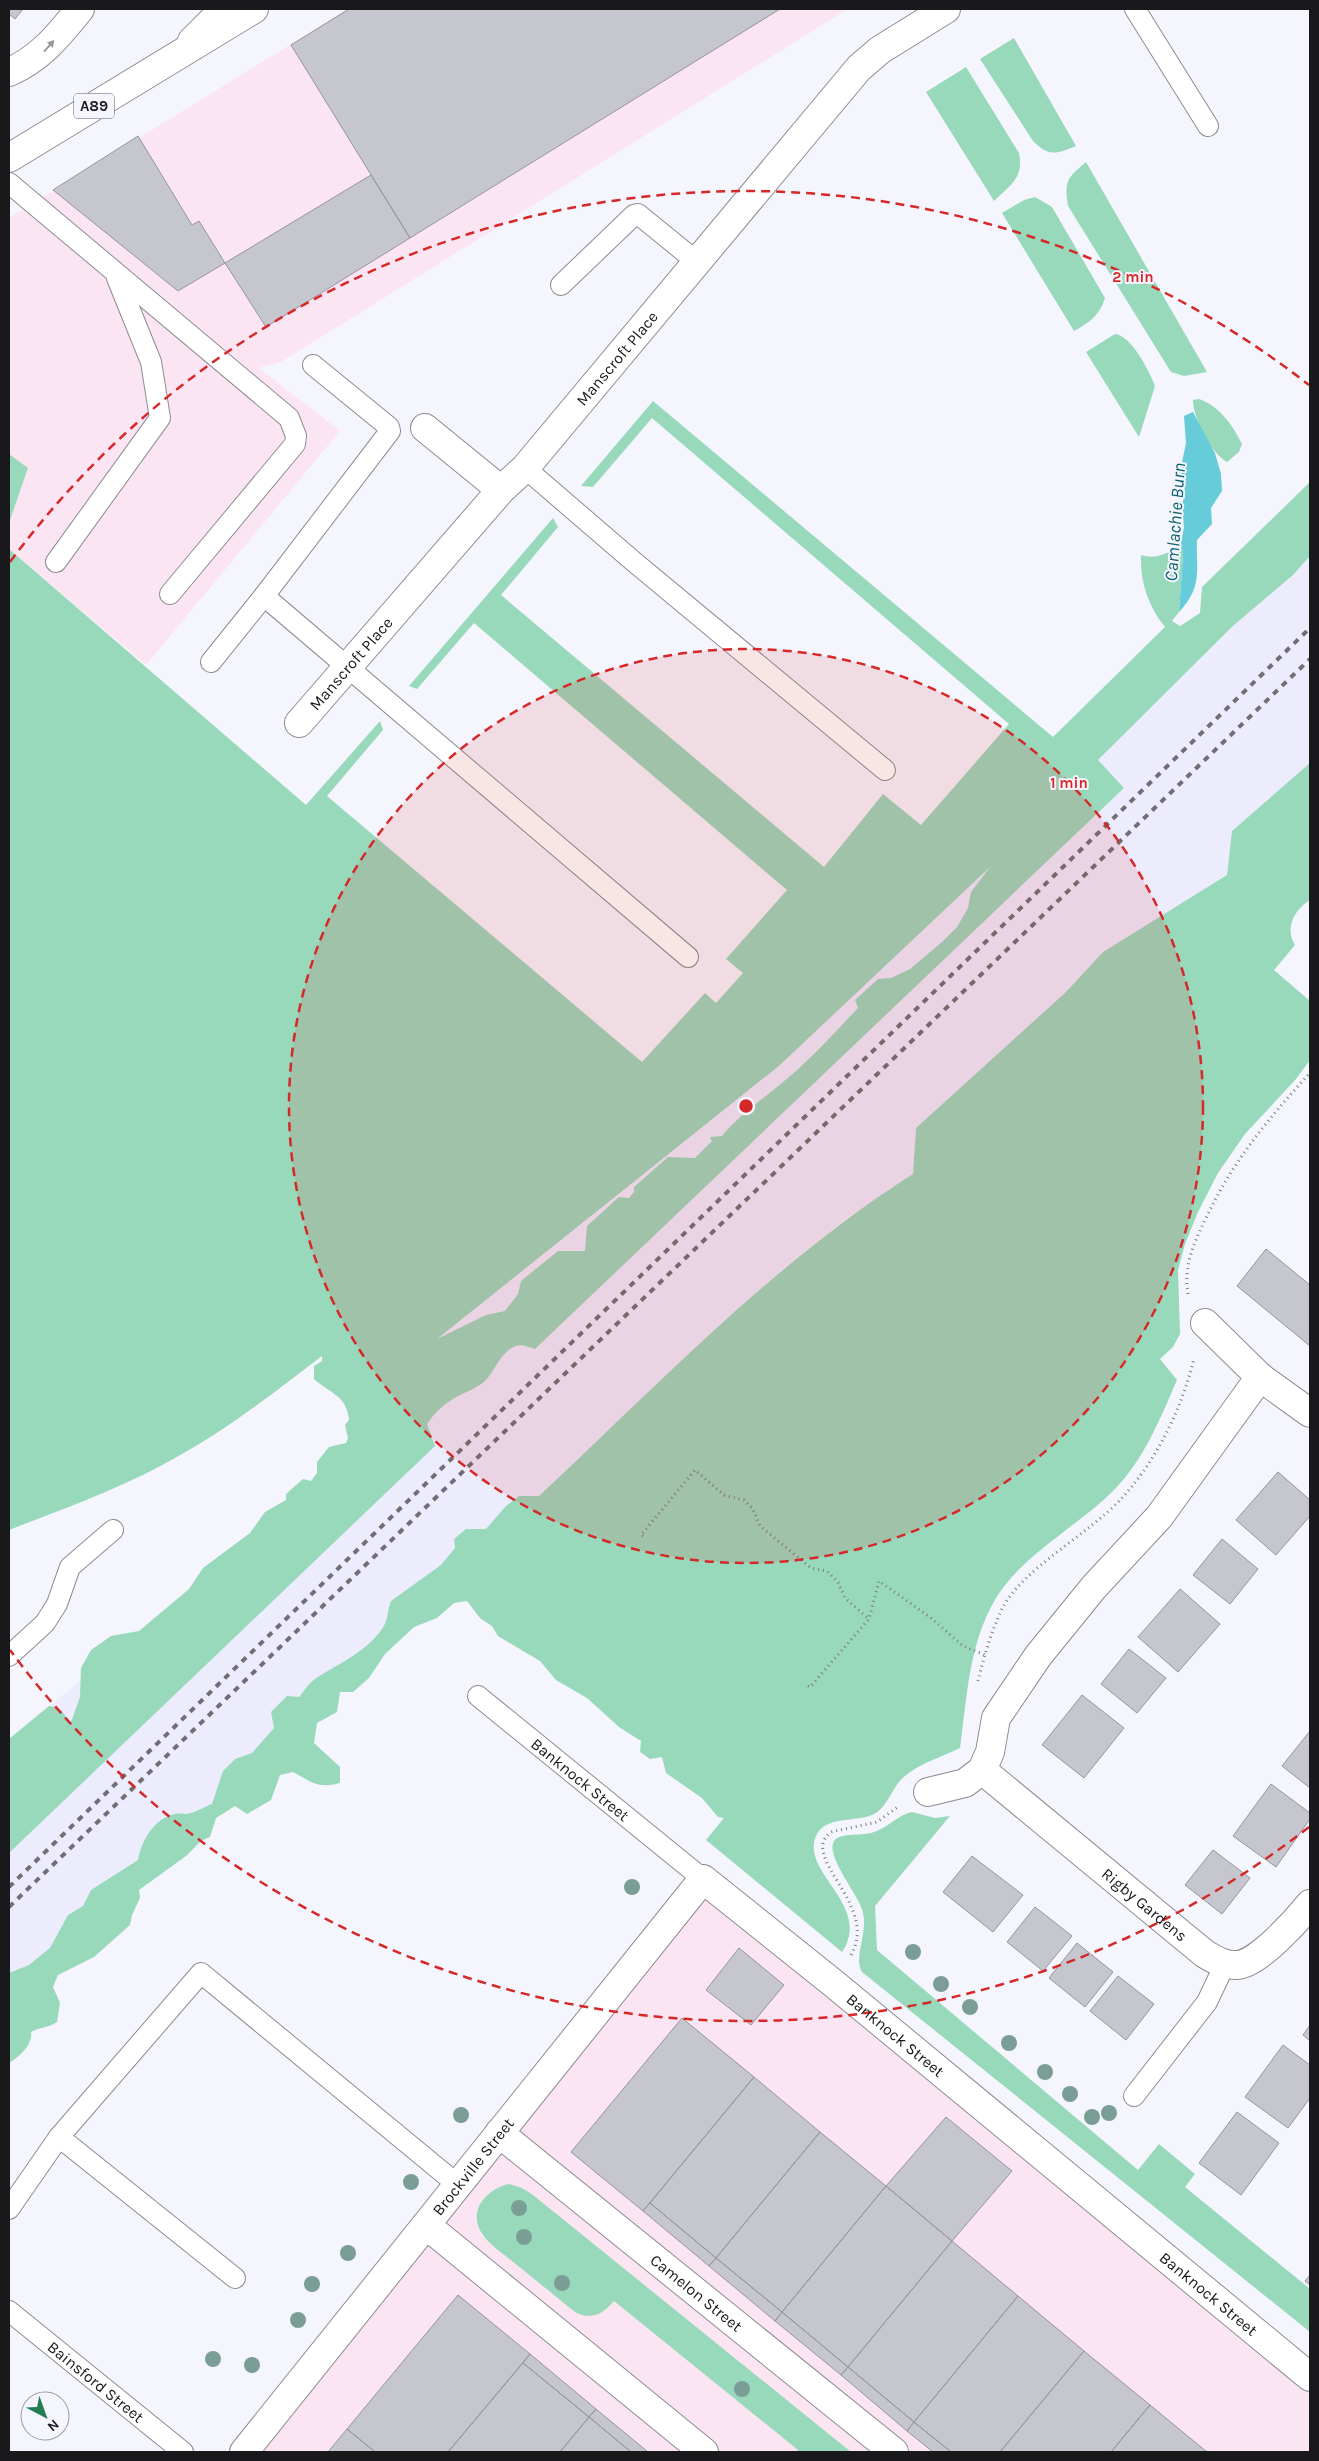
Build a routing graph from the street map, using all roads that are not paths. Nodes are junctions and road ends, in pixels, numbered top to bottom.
1 (80, 9) edge
2 (224, 9) edge
3 (254, 9) edge
4 (946, 9) edge
5 (1135, 9) edge
6 (180, 53) junction
7 (9, 72) edge
8 (1208, 126) dead end
9 (9, 158) edge
10 (9, 184) edge
11 (697, 262) junction
12 (116, 274) junction
13 (561, 285) dead end
14 (313, 364) dead end
15 (425, 428) dead end
16 (525, 468) junction
17 (501, 490) junction
18 (56, 562) dead end
19 (170, 594) dead end
20 (264, 596) junction
21 (212, 662) dead end
22 (347, 667) junction
23 (299, 724) dead end
24 (886, 770) dead end
25 (688, 957) dead end
26 (1205, 1323) road end
27 (1260, 1377) junction
28 (1310, 1413) edge
29 (113, 1530) dead end
30 (9, 1656) edge
31 (478, 1696) dead end
32 (982, 1770) junction
33 (928, 1792) road end
34 (702, 1879) junction
35 (1310, 1904) edge
36 (1225, 1964) junction
37 (1134, 2096) dead end
38 (500, 2133) junction
39 (59, 2137) junction
40 (458, 2185) junction
41 (9, 2209) edge
42 (426, 2225) junction
43 (235, 2278) dead end
44 (9, 2311) edge
45 (1310, 2377) edge
46 (183, 2452) edge
47 (244, 2452) edge
48 (704, 2452) edge
49 (894, 2452) edge

7 -> 1 street
2 - 6 street
3 - 6 street, A89
4 - 11 street, Manscroft Place
5 - 8 lane
6 - 9 street, A89
10 - 12 lane
11 - 13 lane
11 - 16 street, Manscroft Place
12 - 18 lane
12 - 19 lane
14 - 20 lane
15 - 17 street
16 - 17 street, Manscroft Place
16 - 24 lane
17 - 22 street, Manscroft Place
20 - 21 lane
20 - 22 lane
22 - 23 street, Manscroft Place
22 - 25 lane
26 - 27 street
27 - 28 street
27 - 32 street
29 - 30 lane
31 - 34 lane, Banknock Street
32 - 33 street
32 - 36 street, Rigby Gardens
34 - 38 street, Brockville Street
34 - 45 street, Banknock Street
35 - 36 street
36 - 37 lane
38 - 40 street, Brockville Street
38 - 49 street, Camelon Street
39 - 40 lane
39 - 41 lane
39 - 43 lane
40 - 42 street, Brockville Street
42 - 47 street, Brockville Street
42 - 48 street
44 - 46 lane, Bainsford Street

